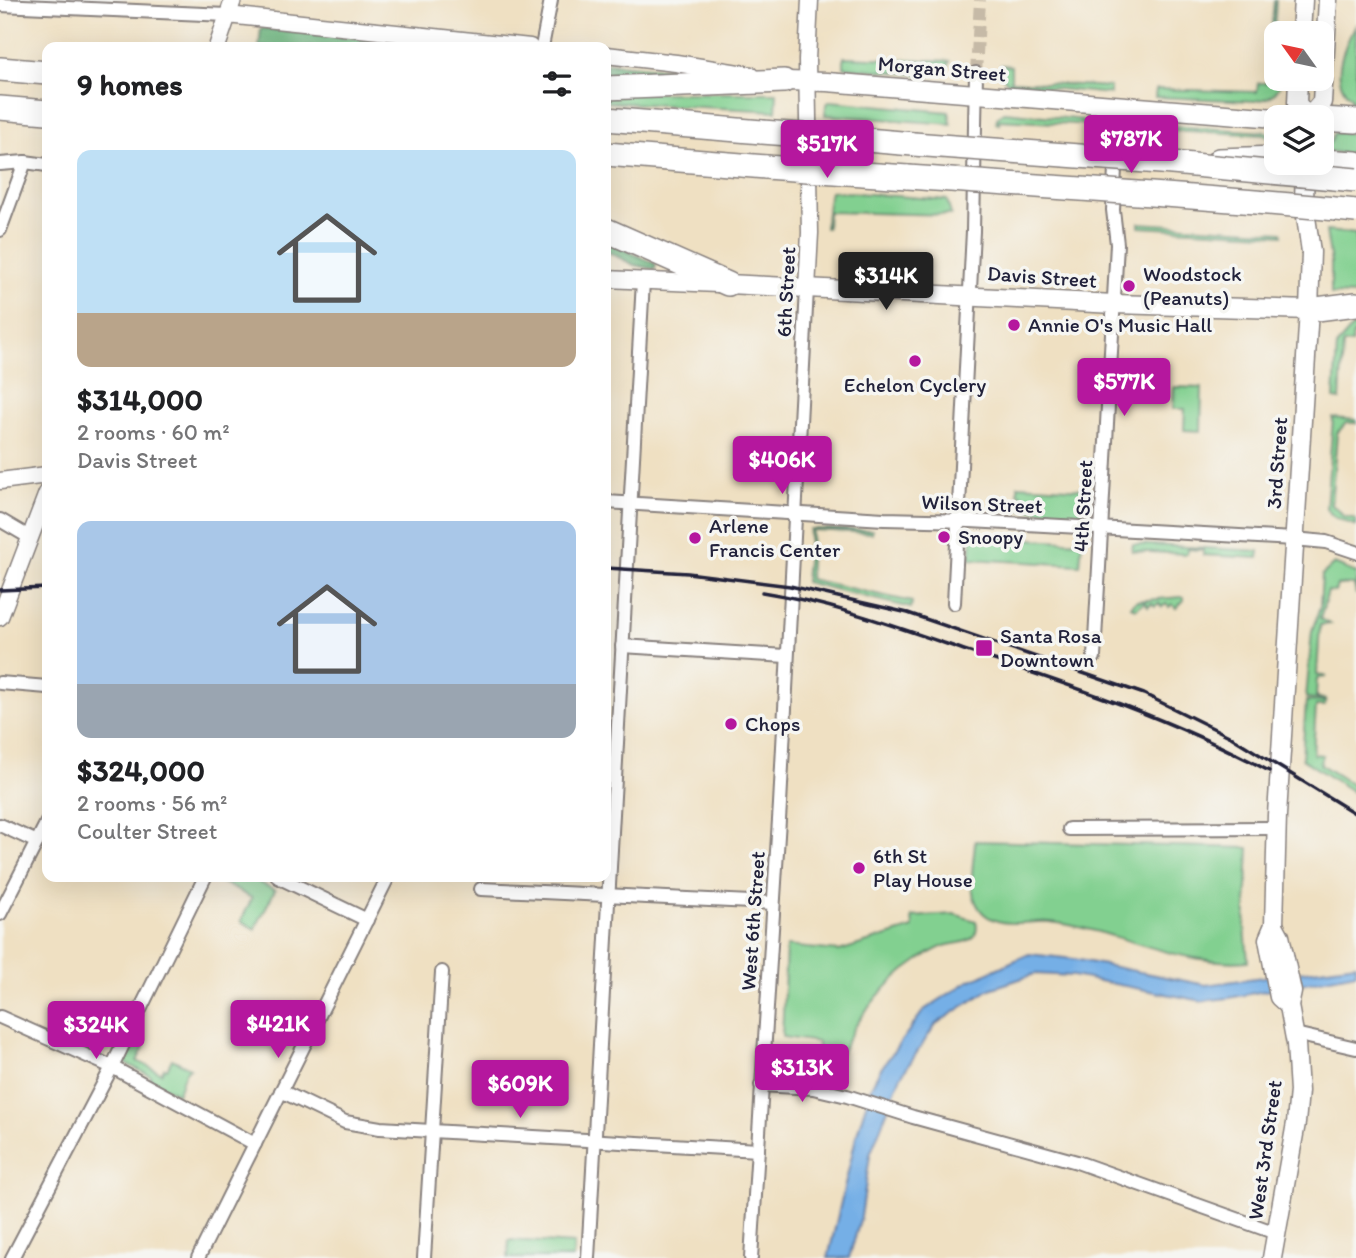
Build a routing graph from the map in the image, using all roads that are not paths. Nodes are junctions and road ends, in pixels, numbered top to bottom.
1 (551, 0) edge
2 (810, 0) edge
3 (1303, 0) edge
4 (1328, 0) edge
5 (0, 5) edge
6 (230, 8) edge
7 (1302, 21) edge
8 (219, 42) edge
9 (492, 42) edge
10 (543, 42) edge
11 (611, 56) edge
12 (0, 66) edge
13 (42, 72) edge
14 (976, 73) tunnel mouth
15 (796, 81) junction
16 (611, 88) edge
17 (975, 94) junction
18 (1319, 105) edge
19 (1118, 106) junction
20 (0, 111) edge
21 (42, 112) edge
22 (1264, 117) edge
23 (611, 119) edge
24 (1334, 119) edge
25 (1356, 121) edge
26 (611, 154) edge
27 (1264, 158) edge
28 (25, 162) junction
29 (1161, 162) junction
30 (1334, 162) edge
31 (1356, 163) edge
32 (0, 164) edge
33 (42, 164) edge
34 (1305, 175) edge
35 (1356, 180) edge
36 (1163, 196) junction
37 (1356, 211) edge
38 (1356, 225) edge
39 (0, 230) edge
40 (611, 232) edge
41 (611, 279) edge
42 (643, 281) junction
43 (728, 284) junction
44 (807, 289) junction
45 (969, 295) junction
46 (1114, 304) junction
47 (1356, 304) edge
48 (1309, 310) junction
49 (42, 476) edge
50 (0, 481) edge
51 (611, 502) edge
52 (630, 503) junction
53 (42, 505) edge
54 (794, 514) junction
55 (0, 520) edge
56 (957, 522) junction
57 (1101, 529) junction
58 (29, 537) junction
59 (1294, 539) junction
60 (1356, 552) edge
61 (790, 586) joint
62 (954, 603) dead end
63 (0, 617) edge
64 (622, 646) junction
65 (786, 656) junction
66 (1094, 657) dead end
67 (0, 683) edge
68 (42, 687) edge
69 (1280, 766) joint
70 (0, 825) edge
71 (1277, 828) junction
72 (1069, 829) dead end
73 (42, 832) edge
74 (37, 842) junction
75 (611, 842) edge
76 (203, 882) edge
77 (288, 882) edge
78 (385, 882) edge
79 (609, 882) edge
80 (481, 889) dead end
81 (608, 895) junction
82 (773, 903) junction
83 (0, 914) edge
84 (366, 920) junction
85 (442, 972) dead end
86 (0, 1017) edge
87 (1295, 1034) junction
88 (1356, 1048) edge
89 (112, 1068) junction
90 (761, 1085) junction
91 (281, 1091) junction
92 (432, 1132) junction
93 (595, 1142) junction
94 (255, 1144) junction
95 (758, 1150) junction
96 (1276, 1233) junction
97 (12, 1258) edge
98 (198, 1258) edge
99 (424, 1258) edge
100 (588, 1258) edge
101 (751, 1258) edge
102 (1272, 1258) edge

1 - 10 street
2 - 15 street, 6th Street
3 - 7 main road
4 - 18 main road
5 - 6 street
6 - 8 street
6 - 9 street
11 - 15 street, Morgan Street
12 - 13 highway
14 - 17 street
15 - 16 highway
15 - 17 main road, Morgan Street
15 - 44 street, 6th Street
17 - 19 main road, Morgan Street
17 - 45 street
19 - 22 main road, Morgan Street
19 - 46 street, 4th Street
20 - 21 highway
23 - 29 highway, bridge
24 - 25 highway
26 - 36 highway, bridge
27 - 29 highway, bridge
28 - 32 street
28 - 33 street
28 - 39 street
29 - 35 highway, bridge
30 - 31 highway
34 - 48 main road, 3rd Street
36 - 37 highway, bridge
36 - 38 highway, bridge
40 - 43 highway
41 - 42 street, Davis Street
42 - 43 street, Davis Street
42 - 52 street
43 - 44 main road, Davis Street
44 - 45 main road, Davis Street
44 - 54 street, 6th Street
45 - 46 main road, Davis Street
45 - 56 street
46 - 48 main road, Davis Street
46 - 57 street, 4th Street
47 - 48 highway
48 - 59 main road, 3rd Street
49 - 50 street
51 - 52 street, Wilson Street
52 - 54 street, Wilson Street
52 - 64 street
53 - 58 street
54 - 56 street, Wilson Street
54 - 61 street, 6th Street
55 - 58 street
56 - 57 street, Wilson Street
56 - 62 street
57 - 59 street, Wilson Street
57 - 66 street, 4th Street
58 - 63 street
59 - 60 street, Wilson Street
59 - 69 main road, 3rd Street
61 - 65 street, West 6th Street
64 - 65 street
64 - 75 street
65 - 82 street, West 6th Street
67 - 68 street
69 - 71 main road, West 3rd Street
70 - 74 street
71 - 72 street
71 - 87 main road, West 3rd Street
73 - 74 street
74 - 83 street
76 - 89 street
77 - 84 street
78 - 84 street
79 - 81 street
80 - 81 street
81 - 82 street
81 - 93 street
82 - 90 street, West 6th Street
84 - 91 street
85 - 92 street
86 - 89 street
87 - 88 street
87 - 96 main road, West 3rd Street
89 - 94 street
89 - 97 street
90 - 95 street, West 6th Street
90 - 96 street
91 - 92 street
91 - 94 street
92 - 93 street
92 - 99 street
93 - 95 street
93 - 100 street
94 - 98 street
95 - 101 street, West 6th Street
96 - 102 main road, West 3rd Street

